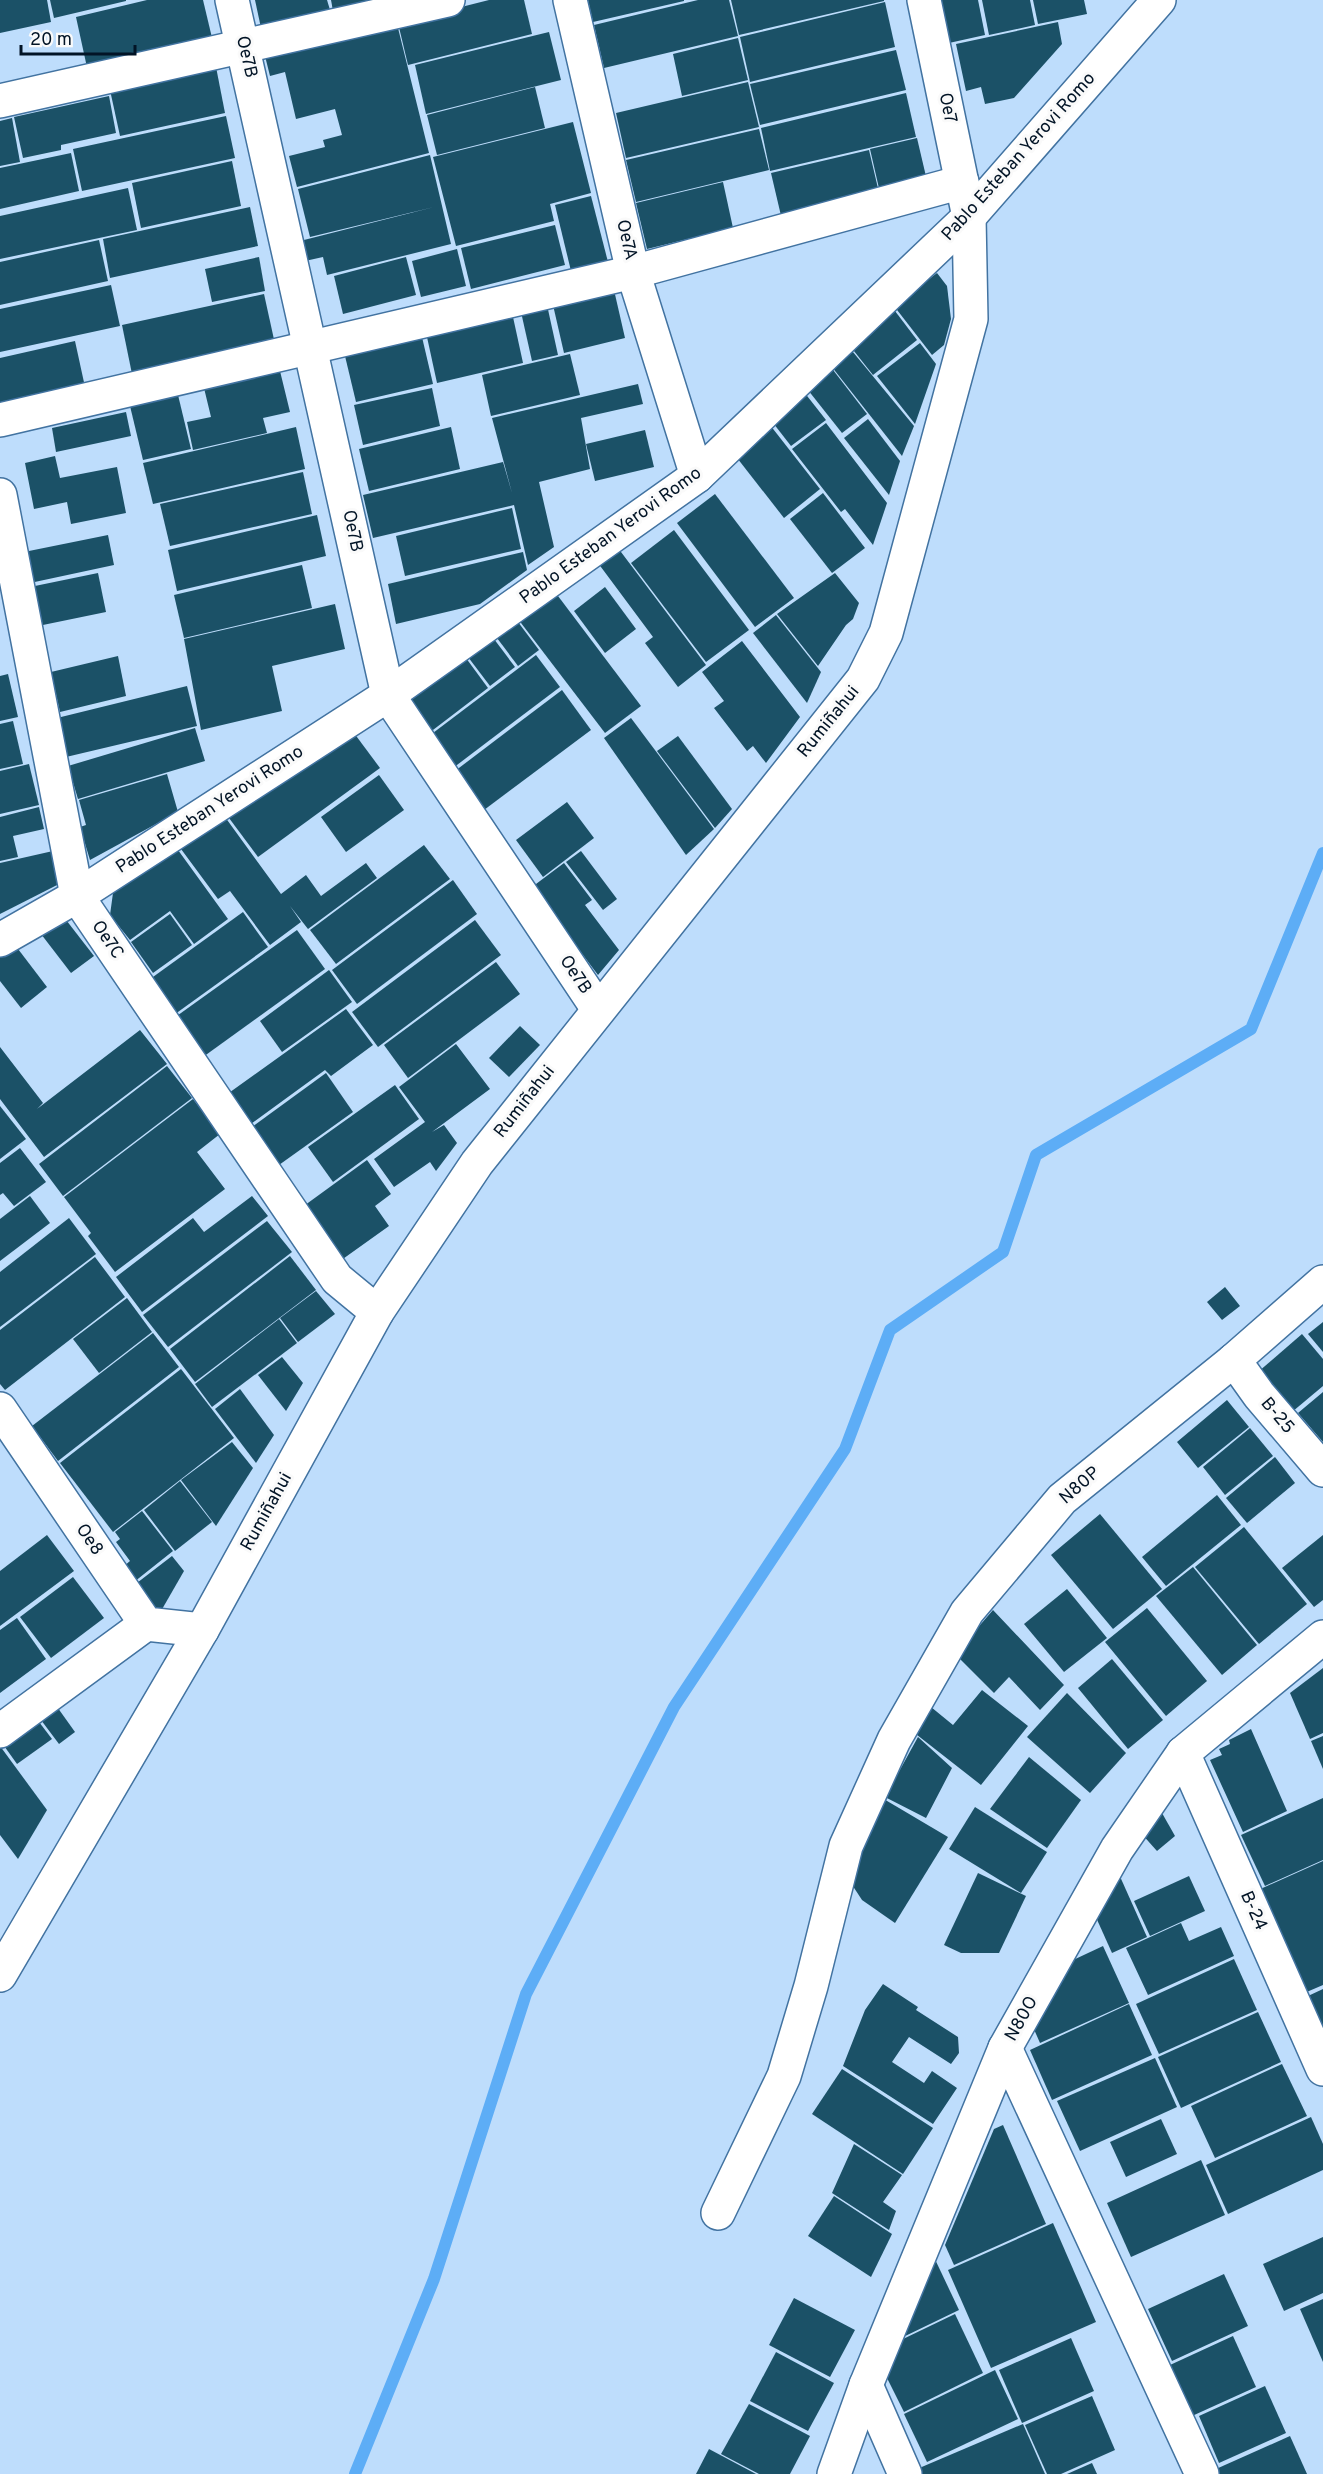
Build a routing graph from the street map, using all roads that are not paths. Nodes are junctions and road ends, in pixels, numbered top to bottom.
1 (232, 0) edge
2 (448, 0) edge
3 (570, 0) edge
4 (924, 0) edge
5 (1159, 0) edge
6 (243, 46) junction
7 (0, 101) edge
8 (962, 182) junction
9 (969, 217) junction
10 (633, 272) junction
11 (312, 346) junction
12 (0, 420) edge
13 (697, 476) junction
14 (0, 495) edge
15 (388, 695) junction
16 (77, 896) junction
17 (0, 940) edge
18 (598, 1009) junction
19 (1323, 1282) edge
20 (377, 1312) junction
21 (1234, 1360) junction
22 (0, 1410) edge
23 (1323, 1470) edge
24 (146, 1624) junction
25 (202, 1630) junction
26 (1323, 1637) edge
27 (0, 1731) edge
28 (1183, 1754) junction
29 (0, 1975) edge
30 (1005, 2048) junction
31 (1323, 2069) edge
32 (718, 2213) dead end
33 (866, 2385) junction
34 (834, 2474) edge
35 (905, 2474) edge
36 (1202, 2474) edge

1 - 6 street, Oe7B
2 - 6 street
3 - 10 street, Oe7A
4 - 8 street, Oe7
5 - 9 street, Pablo Esteban Yerovi Romo
6 - 7 street
6 - 11 street, Oe7B
8 - 9 street, Oe7
8 - 10 street
9 - 13 street, Pablo Esteban Yerovi Romo
9 - 18 street, Rumiñahui
10 - 11 street
10 - 13 street, Oe7A
11 - 12 street
11 - 15 street, Oe7B
13 - 15 street, Pablo Esteban Yerovi Romo
14 - 16 street, Oe7C
15 - 16 street, Pablo Esteban Yerovi Romo
15 - 18 street, Oe7B
16 - 17 street, Pablo Esteban Yerovi Romo
16 - 20 street, Oe7C
18 - 20 street, Rumiñahui
19 - 21 street, N80P
20 - 25 street, Rumiñahui
21 - 23 street, B-25
21 - 32 street, N80P
22 - 24 street, Oe8
24 - 25 street
24 - 27 street
25 - 29 street, Rumiñahui
26 - 28 street, N80O
28 - 30 street, N80O
28 - 31 street, B-24
30 - 33 street, N80O
30 - 36 street
33 - 34 street, N80O
33 - 35 street

